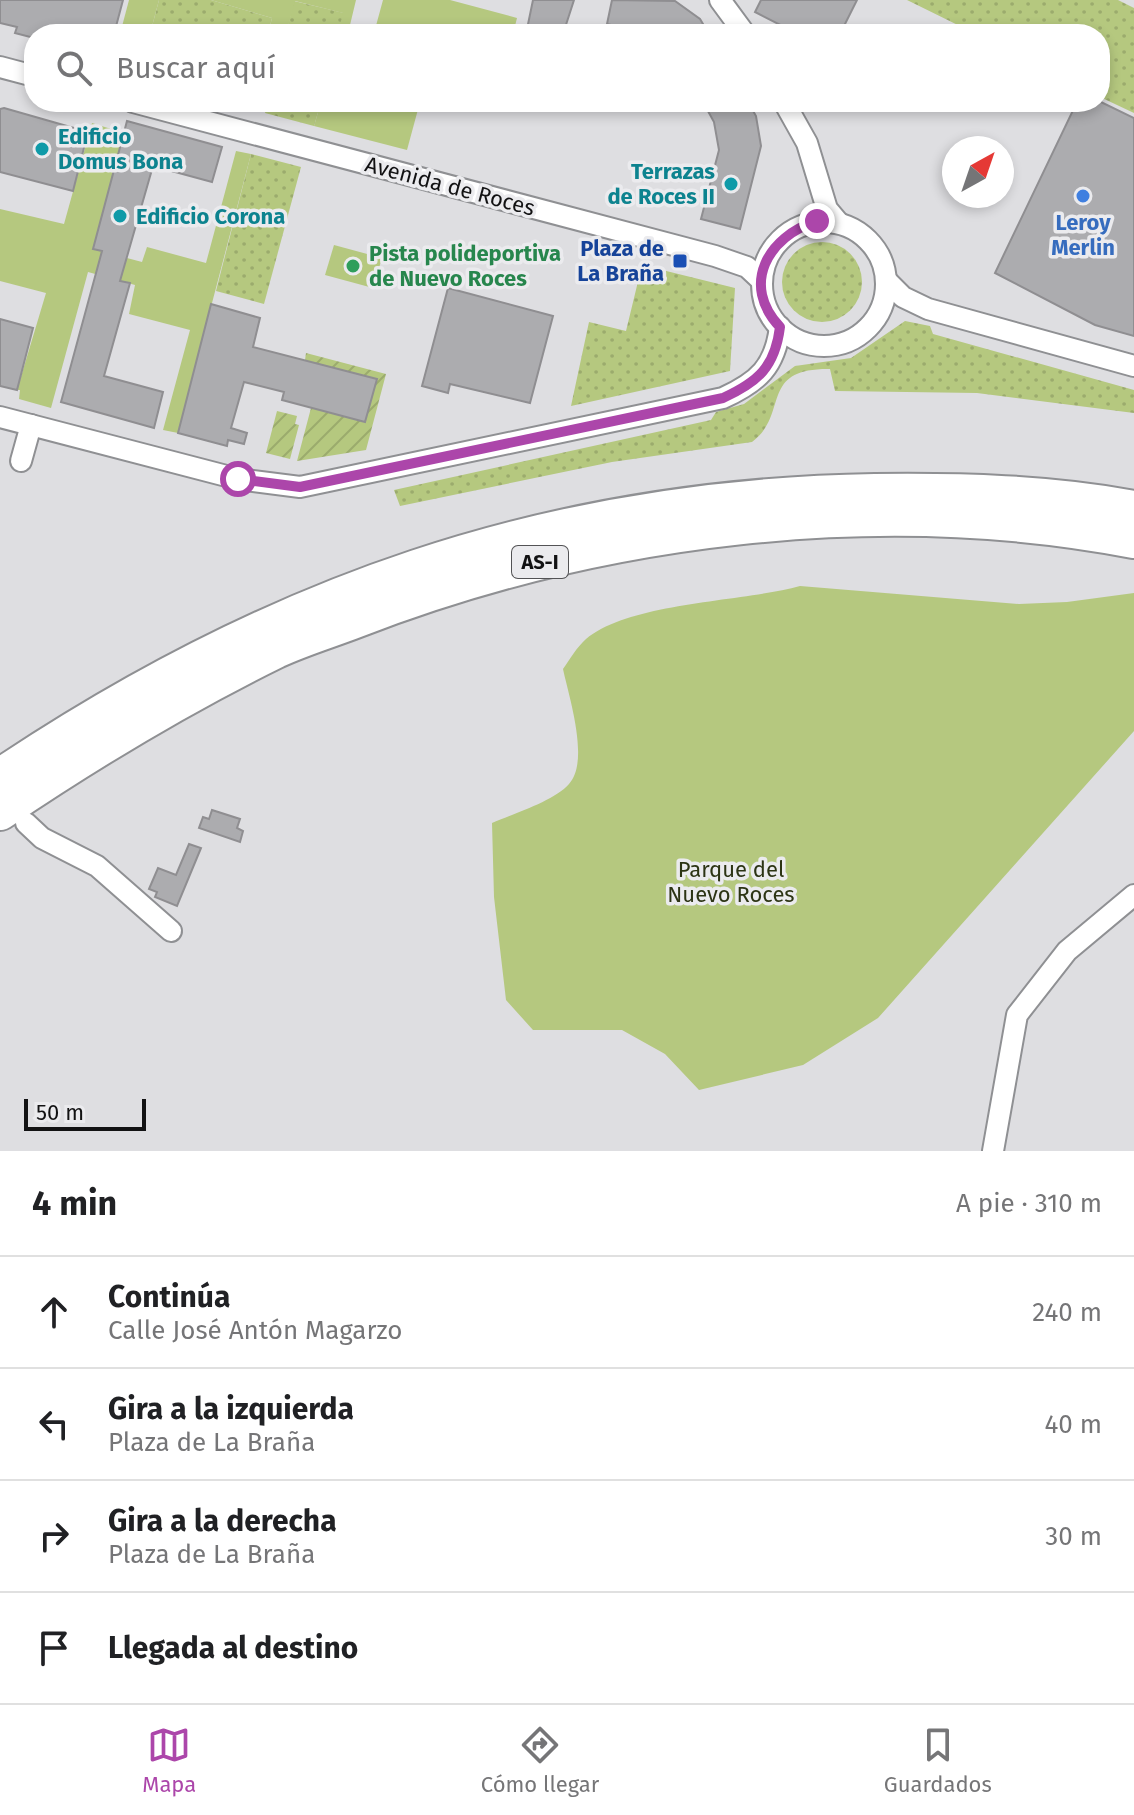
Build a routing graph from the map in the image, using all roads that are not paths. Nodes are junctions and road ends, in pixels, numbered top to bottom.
1 (720, 0) edge
2 (738, 24) edge
3 (0, 67) edge
4 (24, 73) edge
5 (171, 112) edge
6 (790, 112) edge
7 (838, 222) junction
8 (762, 281) junction
9 (888, 282) junction
10 (928, 309) junction
11 (878, 317) junction
12 (780, 327) junction
13 (1134, 366) edge
14 (0, 417) edge
15 (31, 425) junction
16 (21, 461) dead end
17 (1134, 509) edge
18 (1134, 540) edge
19 (0, 777) edge
20 (13, 818) edge
21 (1134, 895) edge
22 (171, 931) dead end
23 (993, 1151) edge

1 - 2 street
3 - 4 street
5 - 8 street, Avenida de Roces
6 - 7 street
7 - 8 street
7 - 9 street
8 - 12 street
9 - 10 street
9 - 11 street
10 - 11 street
10 - 13 street
11 - 12 street
12 - 15 street
14 - 15 street
15 - 16 street
17 - 19 highway, AS-I
18 - 20 highway, AS-I
20 - 22 street
21 - 23 street

